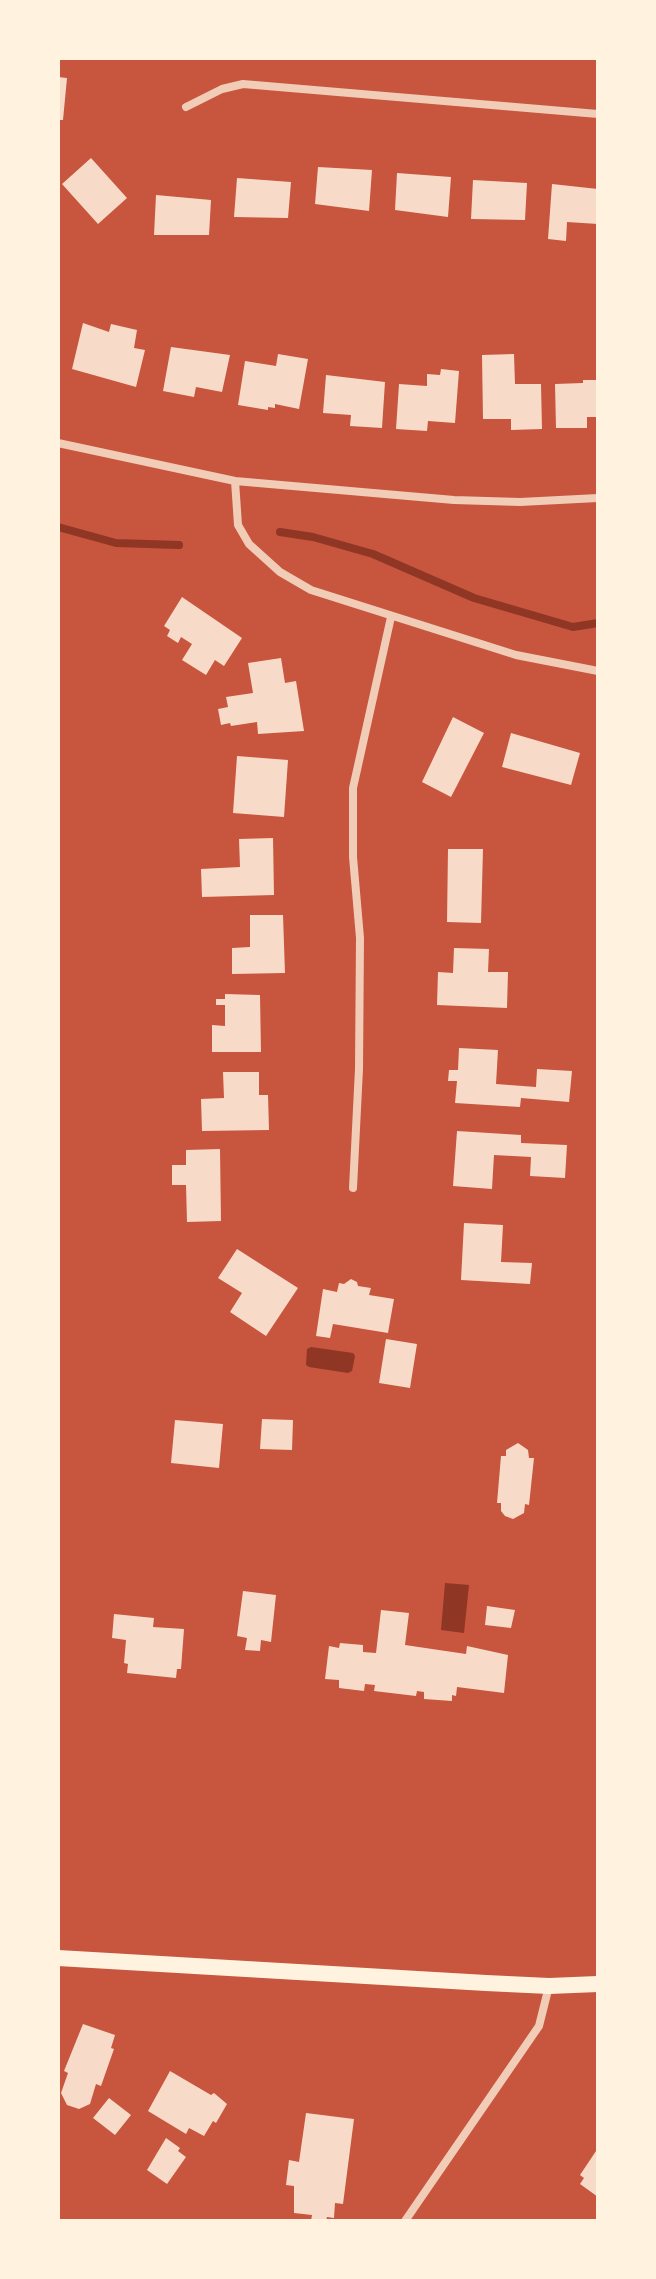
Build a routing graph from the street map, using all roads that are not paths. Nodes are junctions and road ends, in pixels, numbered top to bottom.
1 (186, 107) dead end
2 (598, 114) edge
3 (58, 443) edge
4 (235, 481) junction
5 (598, 498) edge
6 (391, 617) junction
7 (598, 671) edge
8 (353, 1188) dead end
9 (58, 1958) edge
10 (598, 1984) edge
11 (549, 1986) junction
12 (405, 2221) edge

1 - 2 street
3 - 4 street
4 - 5 street
4 - 6 street
6 - 7 street
6 - 8 street
9 - 11 main road
10 - 11 main road
11 - 12 street

